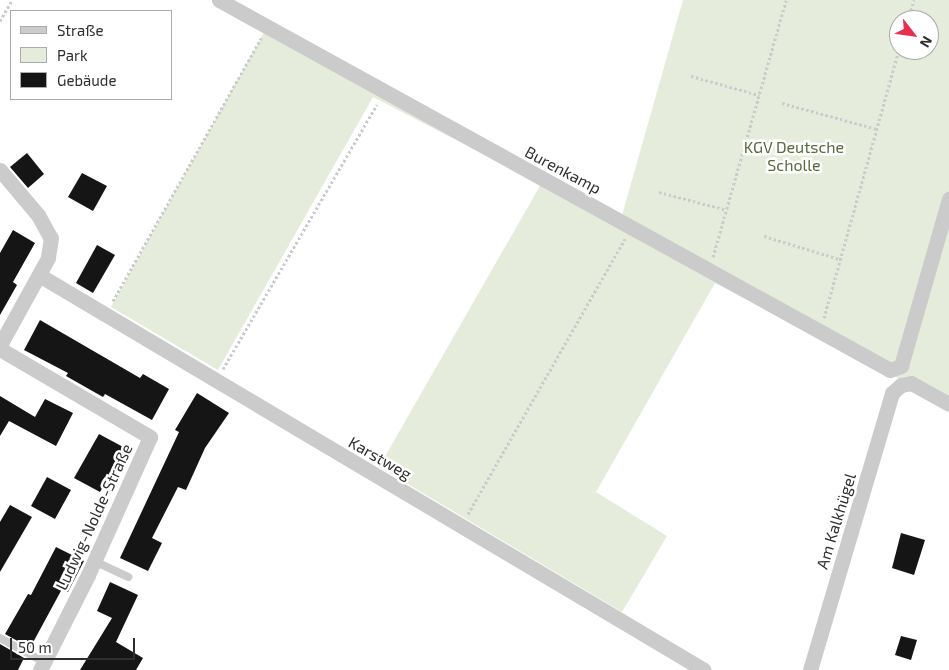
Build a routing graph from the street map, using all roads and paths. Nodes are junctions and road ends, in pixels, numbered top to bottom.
1 (12, 0) edge
2 (218, 0) edge
3 (786, 0) edge
4 (0, 21) edge
5 (267, 27) junction
6 (897, 60) edge
7 (691, 76) dead end
8 (384, 92) junction
9 (759, 95) junction
10 (782, 103) dead end
11 (877, 128) junction
12 (0, 170) edge
13 (659, 192) dead end
14 (949, 199) edge
15 (727, 210) junction
16 (632, 227) junction
17 (764, 236) dead end
18 (839, 259) junction
19 (710, 270) junction
20 (39, 275) junction
21 (105, 315) junction
22 (820, 331) junction
23 (0, 347) edge
24 (216, 380) junction
25 (949, 404) edge
26 (462, 526) junction
27 (94, 561) junction
28 (129, 576) dead end
29 (0, 638) edge
30 (42, 666) edge
31 (704, 670) edge
32 (810, 670) edge

1 - 4 path
2 - 5 street, Burenkamp
3 - 9 path
5 - 8 street, Burenkamp
5 - 21 path
6 - 11 path
7 - 9 path
8 - 16 street, Burenkamp
8 - 24 path
9 - 15 path
10 - 11 path
11 - 18 path
12 - 20 street
13 - 15 path
14 - 22 street, Burenkamp
15 - 19 path
16 - 19 street, Burenkamp
16 - 26 path
17 - 18 path
18 - 22 path
19 - 22 street, Burenkamp
20 - 21 street, Karstweg
20 - 23 street
21 - 24 street, Karstweg
23 - 27 street, Ludwig-Nolde-Straße
24 - 26 street, Karstweg
25 - 32 street, Am Kalkhügel
26 - 31 street, Karstweg
27 - 28 lane
27 - 30 street, Ludwig-Nolde-Straße
29 - 30 lane

